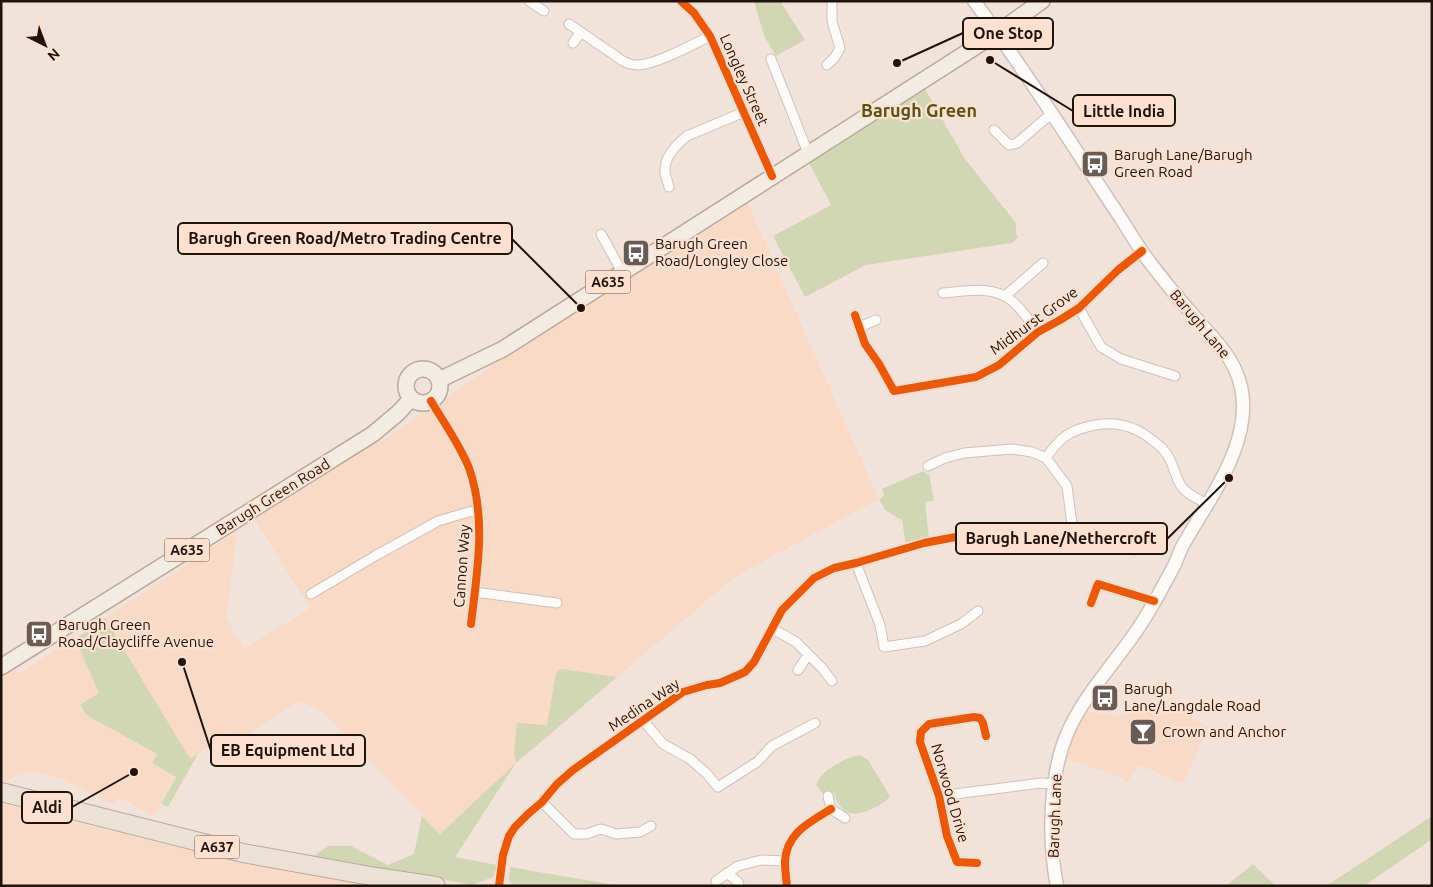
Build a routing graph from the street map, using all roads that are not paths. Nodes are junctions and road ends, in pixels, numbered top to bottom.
1 (681, 1) edge
2 (832, 1) edge
3 (974, 1) edge
4 (1042, 1) edge
5 (568, 24) dead end
6 (581, 32) junction
7 (997, 32) junction
8 (710, 36) junction
9 (573, 43) dead end
10 (771, 59) dead end
11 (827, 65) dead end
12 (744, 112) junction
13 (1052, 114) junction
14 (994, 130) dead end
15 (808, 153) junction
16 (772, 176) junction
17 (669, 187) dead end
18 (602, 234) dead end
19 (1142, 251) junction
20 (1043, 263) dead end
21 (622, 272) junction
22 (943, 293) dead end
23 (1005, 296) junction
24 (1079, 308) junction
25 (855, 315) dead end
26 (876, 320) dead end
27 (860, 327) junction
28 (1038, 332) junction
29 (1174, 376) dead end
30 (439, 380) junction
31 (411, 399) junction
32 (431, 401) junction
33 (1046, 458) junction
34 (928, 466) dead end
35 (1207, 504) junction
36 (479, 509) junction
37 (1072, 525) junction
38 (978, 528) dead end
39 (1142, 529) dead end
40 (974, 538) junction
41 (1055, 538) dead end
42 (980, 549) dead end
43 (856, 563) junction
44 (475, 592) junction
45 (311, 594) dead end
46 (1154, 601) junction
47 (557, 603) dead end
48 (1090, 603) dead end
49 (978, 612) dead end
50 (471, 624) dead end
51 (773, 629) junction
52 (808, 655) junction
53 (1, 667) edge
54 (798, 670) dead end
55 (832, 682) dead end
56 (643, 720) junction
57 (815, 723) dead end
58 (986, 736) dead end
59 (1054, 784) junction
60 (1, 792) edge
61 (828, 796) dead end
62 (939, 796) junction
63 (542, 802) junction
64 (832, 809) junction
65 (845, 818) dead end
66 (651, 826) dead end
67 (785, 861) junction
68 (976, 863) dead end
69 (727, 873) junction
70 (716, 881) dead end
71 (436, 886) edge
72 (499, 886) edge
73 (739, 886) edge
74 (787, 886) edge
75 (1057, 886) edge

1 - 8 street, Longley Street
2 - 11 street
3 - 7 main road, Barugh Lane
4 - 7 main road, A635
5 - 6 street
6 - 8 street
6 - 9 street
7 - 13 main road, Barugh Lane
7 - 15 main road, A635
8 - 12 street, Longley Street
10 - 15 street
12 - 16 street, Longley Street
12 - 17 street
13 - 14 street
13 - 19 main road, Barugh Lane
15 - 16 main road, A635
16 - 21 main road, A635
18 - 21 street
19 - 24 street, Midhurst Grove
19 - 35 main road, Barugh Lane
20 - 23 street
21 - 30 main road, A635
22 - 23 street
23 - 28 street
24 - 28 street, Midhurst Grove
24 - 29 street
25 - 27 street, Midhurst Grove
26 - 27 street
27 - 28 street, Midhurst Grove
30 - 31 main road
30 - 32 main road
31 - 32 main road
31 - 53 main road, Barugh Green Road / A635
32 - 36 street, Cannon Way
33 - 34 street
33 - 35 street
33 - 37 street
35 - 46 main road, Barugh Lane
36 - 44 street, Cannon Way
36 - 45 street, Cannon Way
37 - 39 street
37 - 41 street
38 - 40 street
40 - 42 street
40 - 43 street, Medina Way
43 - 49 street
43 - 51 street, Medina Way
44 - 47 street, Cannon Way
44 - 50 street, Cannon Way
46 - 48 street
46 - 59 main road, Barugh Lane
51 - 52 street
51 - 56 street, Medina Way
52 - 54 street
52 - 55 street
56 - 57 street
56 - 63 street, Medina Way
58 - 62 street, Norwood Drive
59 - 62 street
59 - 75 main road, Barugh Lane
60 - 71 highway, A637
61 - 64 street
62 - 68 street, Norwood Drive
63 - 66 street
63 - 72 street, Medina Way
64 - 65 street
64 - 67 street
67 - 69 street
67 - 74 street
69 - 70 street
69 - 73 street

